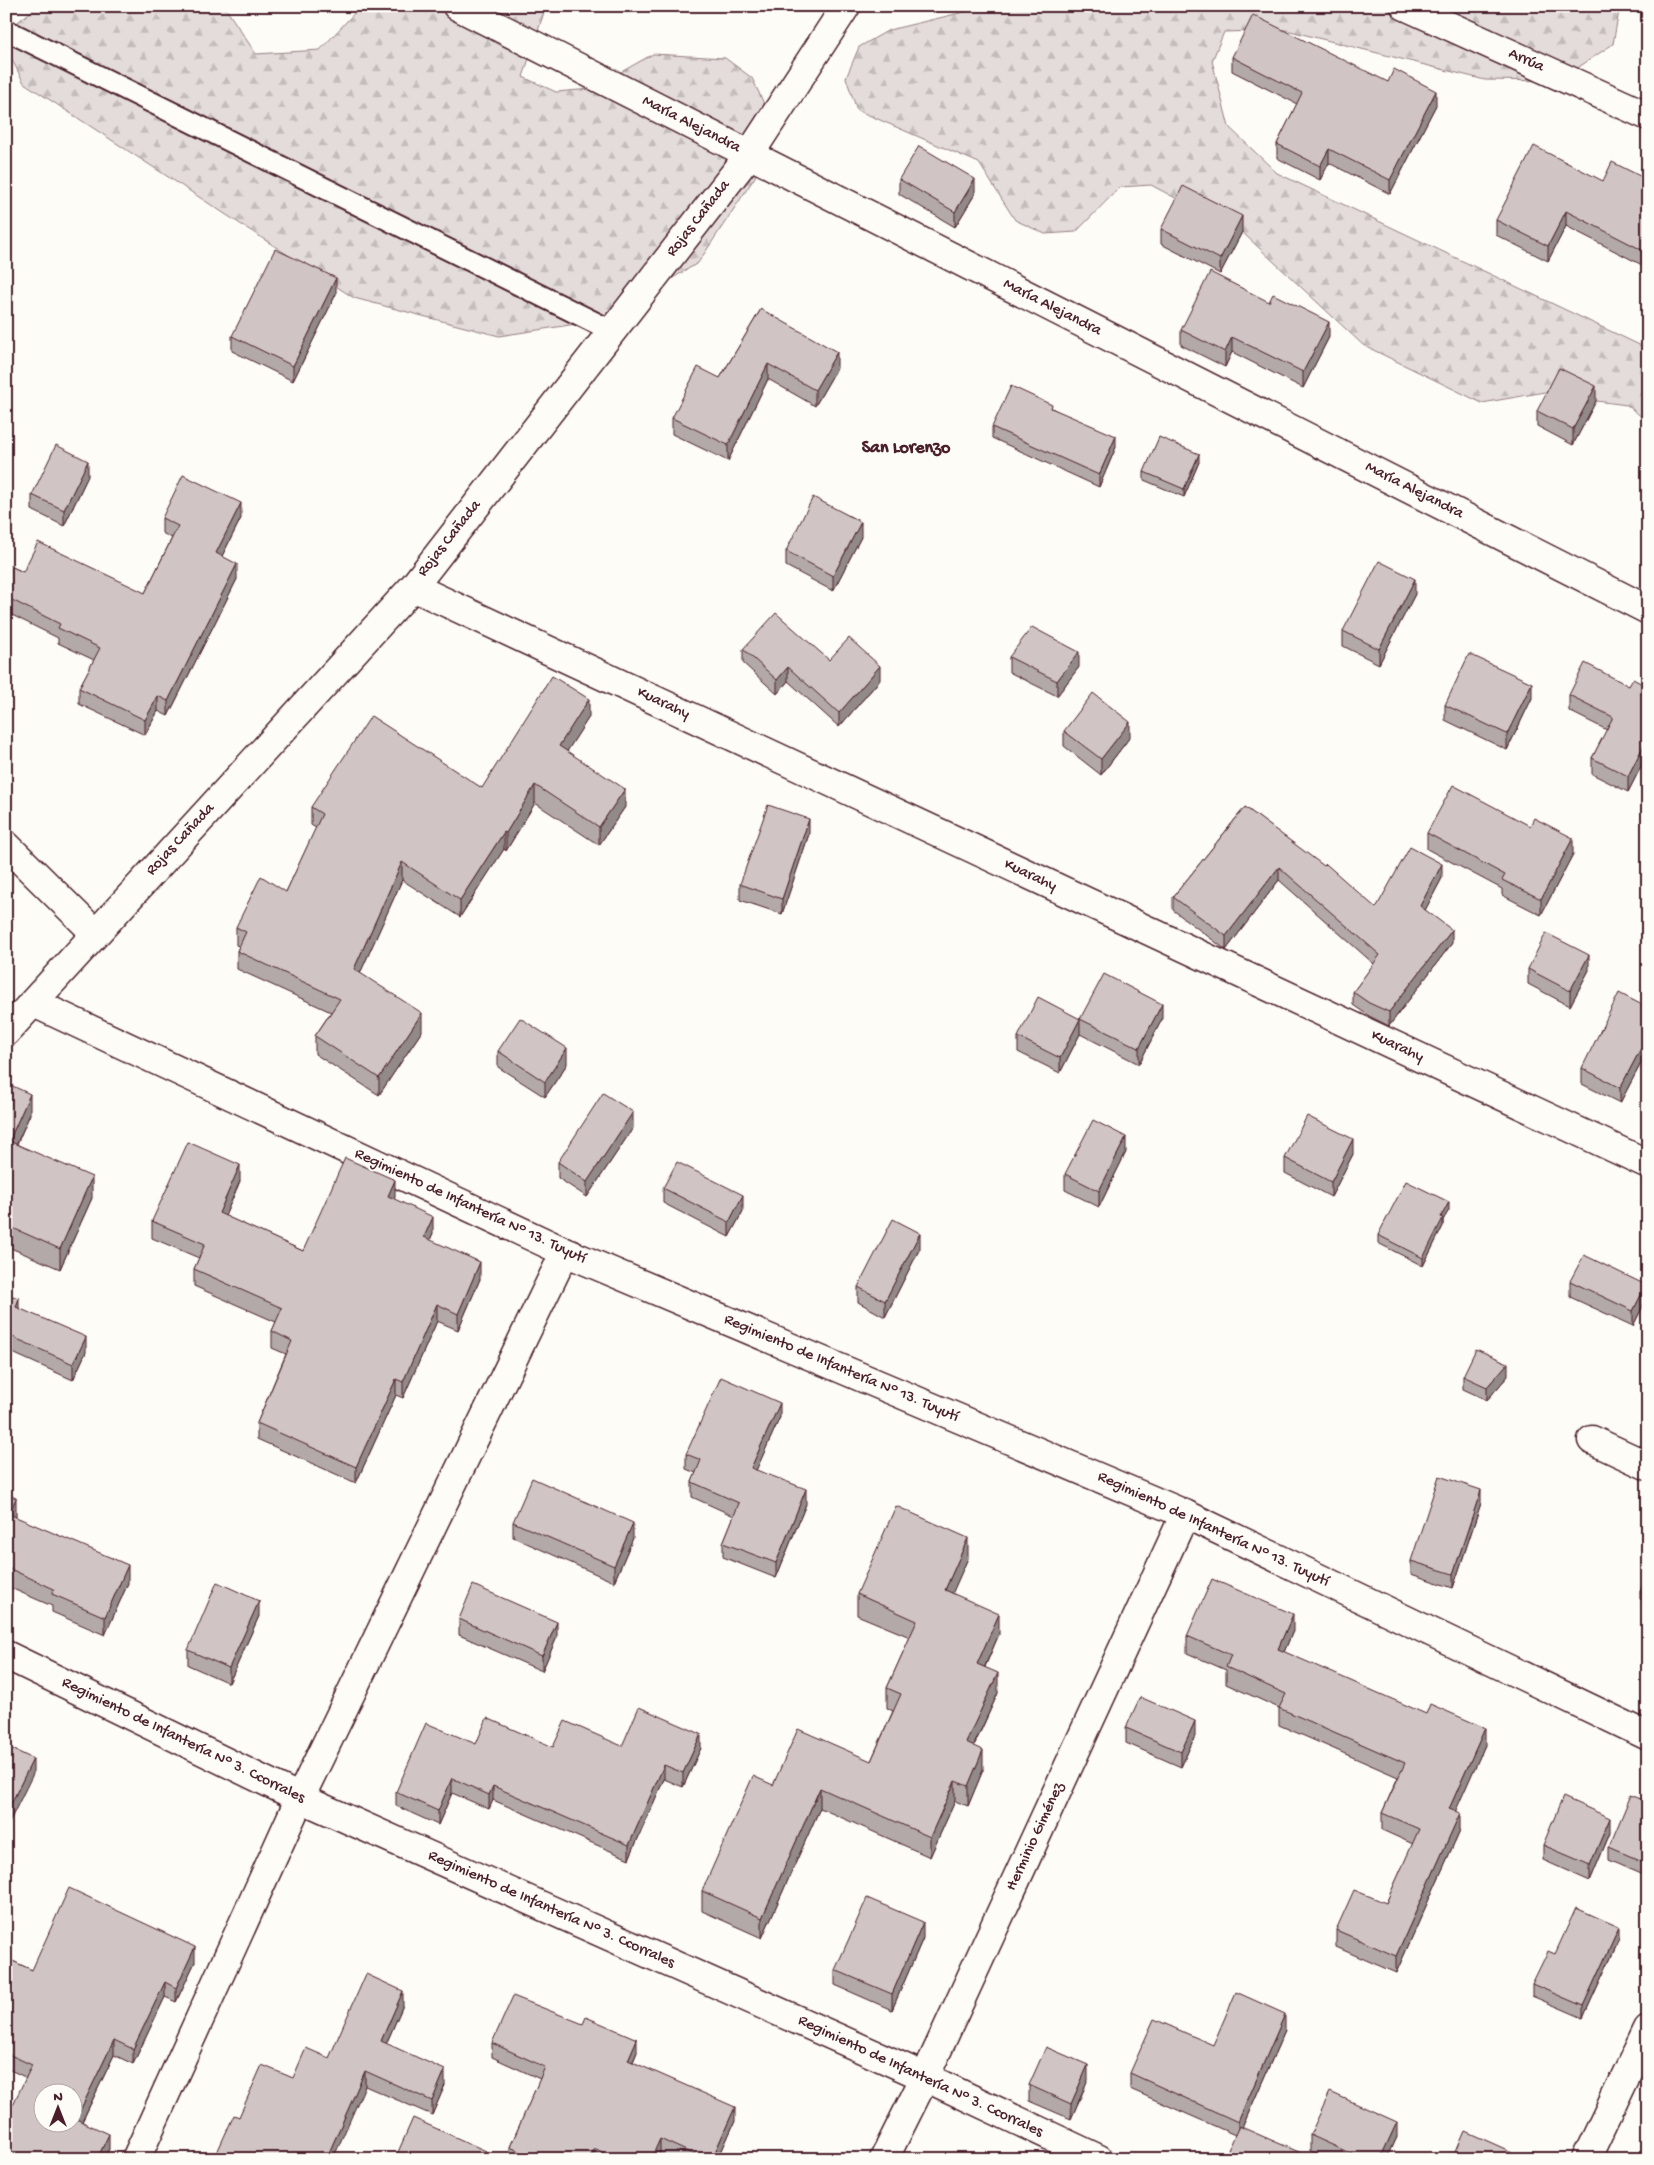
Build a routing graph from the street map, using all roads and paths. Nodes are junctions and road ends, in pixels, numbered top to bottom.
1 (457, 6) edge
2 (846, 6) edge
3 (1405, 6) edge
4 (6, 30) edge
5 (1648, 116) edge
6 (749, 154) junction
7 (612, 331) junction
8 (413, 587) junction
9 (1648, 610) edge
10 (6, 845) edge
11 (95, 933) junction
12 (34, 1003) junction
13 (6, 1032) edge
14 (1648, 1164) edge
15 (565, 1252) junction
16 (1592, 1440) dead end
17 (1648, 1466) edge
18 (1185, 1514) junction
19 (6, 1655) edge
20 (1648, 1736) edge
21 (300, 1798) junction
22 (1648, 2029) edge
23 (925, 2078) junction
24 (136, 2159) edge
25 (884, 2159) edge
26 (1099, 2159) edge
27 (1586, 2159) edge

1 - 6 street, María Alejandra
2 - 6 street, Rojas Cañada
3 - 5 street, Arrúa
4 - 7 lane
6 - 7 street, Rojas Cañada
6 - 9 street, María Alejandra
7 - 8 street, Rojas Cañada
8 - 11 street, Rojas Cañada
8 - 14 street, Kuarahy
10 - 11 street
11 - 12 street, Rojas Cañada
12 - 13 street, Rojas Cañada
12 - 15 street, Regimiento de Infantería N° 13. Tuyutí
15 - 18 street, Regimiento de Infantería N° 13. Tuyutí
15 - 21 street
16 - 17 street
18 - 20 street, Regimiento de Infantería N° 13. Tuyutí
18 - 23 street, Herminio Giménez
19 - 21 street, Regimiento de Infantería N° 3. Ccorrales
21 - 23 street, Regimiento de Infantería N° 3. Ccorrales
21 - 24 street
22 - 27 street
23 - 25 street, Herminio Giménez
23 - 26 street, Regimiento de Infantería N° 3. Ccorrales

